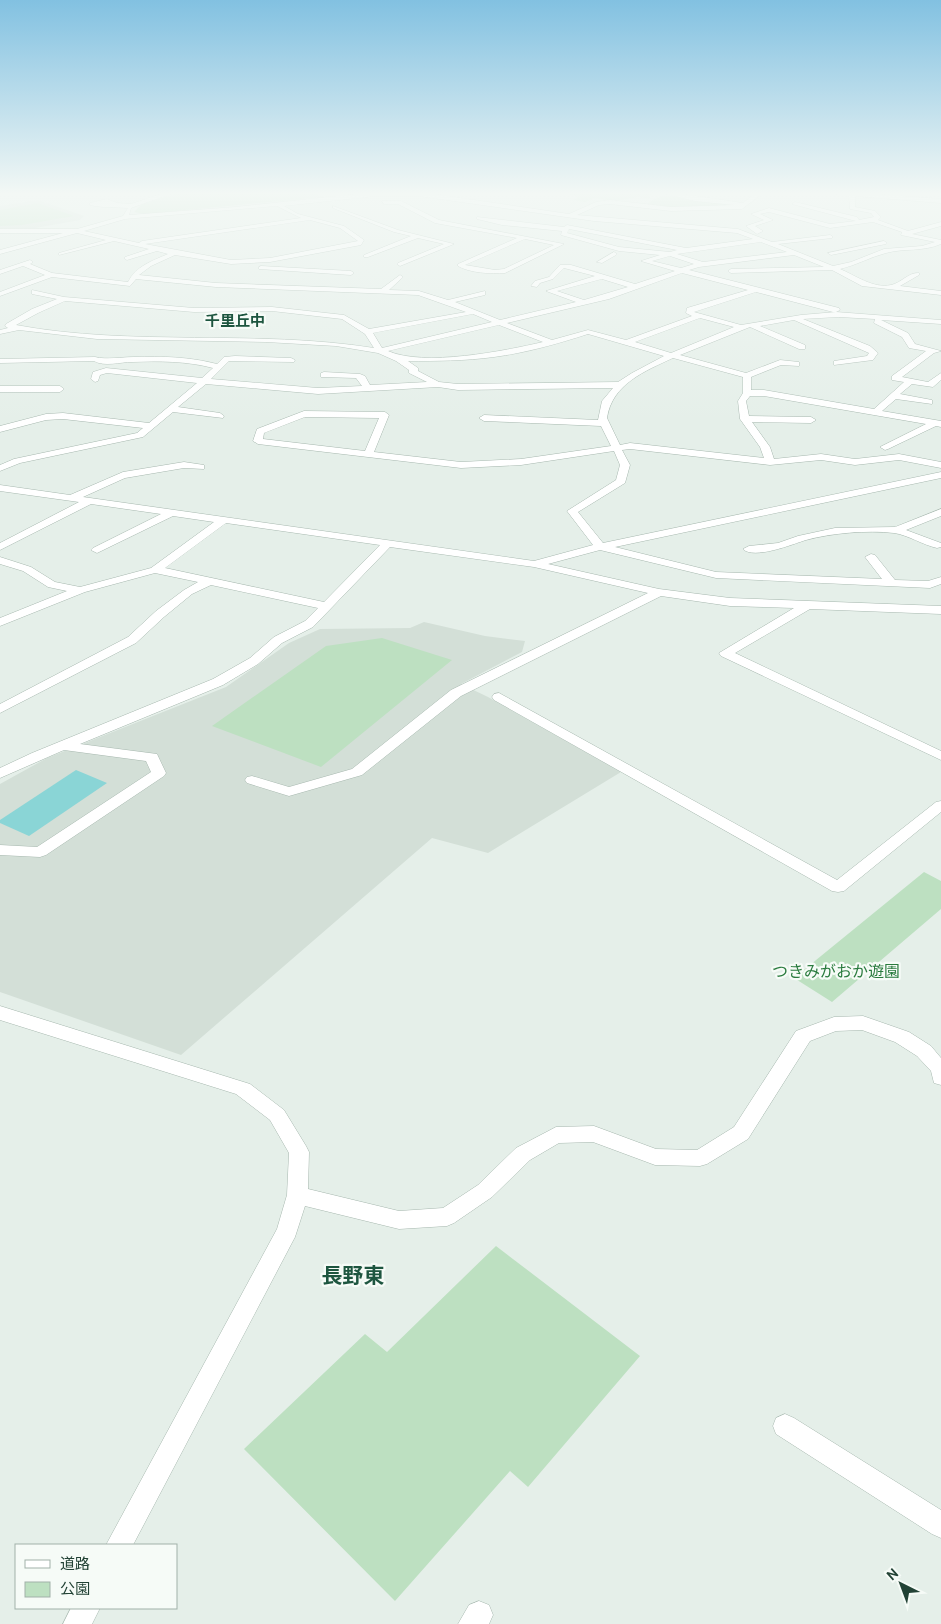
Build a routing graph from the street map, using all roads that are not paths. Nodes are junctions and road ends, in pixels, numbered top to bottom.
1 (39, 269) edge
2 (143, 269) edge
3 (281, 269) edge
4 (474, 269) edge
5 (510, 269) edge
6 (559, 269) edge
7 (579, 269) edge
8 (671, 269) edge
9 (689, 269) edge
10 (720, 269) edge
11 (774, 269) edge
12 (837, 269) edge
13 (299, 270) junction
14 (682, 272) junction
15 (351, 273) dead end
16 (917, 274) dead end
17 (51, 275) junction
18 (292, 276) dead end
19 (604, 276) junction
20 (400, 277) dead end
21 (284, 281) dead end
22 (527, 281) dead end
23 (333, 283) dead end
24 (128, 286) junction
25 (633, 286) junction
26 (277, 287) junction
27 (893, 287) junction
28 (326, 289) junction
29 (756, 290) junction
30 (384, 291) junction
31 (34, 292) dead end
32 (270, 293) dead end
33 (482, 293) dead end
34 (941, 293) edge
35 (0, 294) edge
36 (263, 298) dead end
37 (64, 300) junction
38 (105, 302) junction
39 (448, 302) junction
40 (583, 302) junction
41 (250, 310) junction
42 (473, 312) junction
43 (852, 314) junction
44 (698, 316) junction
45 (796, 318) junction
46 (875, 318) junction
47 (941, 322) edge
48 (501, 323) junction
49 (751, 325) junction
50 (741, 327) junction
51 (19, 328) junction
52 (0, 332) edge
53 (368, 332) junction
54 (549, 342) junction
55 (626, 342) junction
56 (802, 347) dead end
57 (380, 351) junction
58 (937, 351) edge
59 (674, 356) junction
60 (399, 359) junction
61 (292, 360) dead end
62 (0, 361) edge
63 (836, 363) dead end
64 (796, 364) dead end
65 (104, 366) junction
66 (219, 367) junction
67 (324, 375) dead end
68 (746, 376) junction
69 (941, 376) edge
70 (95, 379) dead end
71 (204, 380) junction
72 (910, 381) junction
73 (438, 384) junction
74 (619, 385) junction
75 (476, 387) junction
76 (367, 388) junction
77 (53, 391) dead end
78 (5, 392) edge
79 (747, 393) junction
80 (894, 396) junction
81 (470, 398) dead end
82 (929, 402) dead end
83 (171, 409) junction
84 (876, 412) junction
85 (220, 416) dead end
86 (484, 418) dead end
87 (745, 419) junction
88 (811, 420) dead end
89 (604, 423) junction
90 (938, 424) edge
91 (151, 426) junction
92 (0, 429) edge
93 (885, 447) dead end
94 (618, 448) junction
95 (368, 455) junction
96 (770, 462) junction
97 (941, 465) edge
98 (201, 467) dead end
99 (0, 468) edge
100 (941, 475) edge
101 (0, 488) edge
102 (72, 498) junction
103 (89, 501) junction
104 (173, 512) junction
105 (941, 512) edge
106 (225, 519) junction
107 (896, 530) junction
108 (389, 542) junction
109 (937, 545) dead end
110 (0, 547) edge
111 (600, 547) junction
112 (748, 549) dead end
113 (97, 550) dead end
114 (870, 558) dead end
115 (0, 560) edge
116 (534, 564) junction
117 (155, 570) junction
118 (941, 580) edge
119 (209, 581) junction
120 (891, 583) junction
121 (81, 590) junction
122 (659, 592) junction
123 (808, 605) junction
124 (328, 606) junction
125 (941, 610) edge
126 (0, 622) edge
127 (499, 697) dead end
128 (0, 709) edge
129 (64, 746) junction
130 (941, 756) edge
131 (0, 774) edge
132 (252, 780) dead end
133 (941, 805) edge
134 (0, 850) edge
135 (0, 1013) edge
136 (941, 1072) edge
137 (298, 1195) junction
138 (785, 1426) dead end
139 (941, 1525) edge
140 (120, 1544) edge
141 (85, 1609) edge
142 (77, 1624) edge

1 - 17 street
2 - 24 street
3 - 13 street
4 - 5 street
6 - 22 street
7 - 19 street
8 - 14 street
9 - 14 street
10 - 11 street
12 - 27 street
13 - 15 street
13 - 18 street
14 - 25 street
14 - 29 street
16 - 27 street
17 - 24 street
17 - 35 street
19 - 25 street
19 - 40 street
20 - 30 street
21 - 26 street
23 - 28 street
24 - 26 street
24 - 38 street
25 - 40 street
26 - 28 street
26 - 32 street
27 - 34 street
28 - 30 street
29 - 43 street
29 - 44 street
30 - 39 street
31 - 37 street
33 - 39 street
36 - 41 street
37 - 38 street
37 - 51 street
38 - 41 street
39 - 42 street
40 - 48 street
41 - 53 street
42 - 48 street
42 - 53 street
43 - 45 street
43 - 46 street
44 - 50 street
44 - 55 street
45 - 49 street
45 - 63 street
46 - 47 street
46 - 58 street
48 - 54 street
48 - 57 street
49 - 50 street
49 - 56 street
50 - 59 street
51 - 52 street
51 - 57 street
53 - 57 street
54 - 55 street
54 - 60 street
55 - 59 street
57 - 60 street
58 - 72 street
59 - 68 street
59 - 74 street
60 - 73 street
61 - 66 street
62 - 65 street
64 - 68 street
65 - 66 street
65 - 70 street
65 - 71 street
66 - 71 street
67 - 76 street
68 - 79 street
69 - 72 street
71 - 76 street
71 - 83 street
72 - 80 street
73 - 75 street
73 - 76 street
74 - 75 street
74 - 89 street
75 - 81 street
77 - 78 street
79 - 84 street
79 - 87 street
80 - 82 street
80 - 84 street
83 - 85 street
83 - 91 street
84 - 90 street
86 - 89 street
87 - 88 street
87 - 96 street
89 - 94 street
90 - 93 street
91 - 92 street
91 - 99 street
94 - 95 street
94 - 96 street
94 - 111 street
95 - 95 street
96 - 97 street
98 - 102 street
100 - 111 street
101 - 102 street
102 - 103 street
103 - 104 street
103 - 110 street
104 - 106 street
104 - 113 street
105 - 107 street
106 - 108 street
106 - 117 street
107 - 109 street
107 - 112 street
108 - 116 street
108 - 124 street
111 - 116 street
111 - 120 street
114 - 120 street
115 - 121 street
116 - 122 street
117 - 119 street
117 - 121 street
118 - 120 street
119 - 124 street
119 - 128 street
121 - 126 street
122 - 123 street
122 - 132 street
123 - 125 street
123 - 130 street
124 - 129 street
127 - 133 street
129 - 131 street
129 - 134 street
135 - 137 street
136 - 137 street
137 - 140 street
138 - 139 street
141 - 142 street

